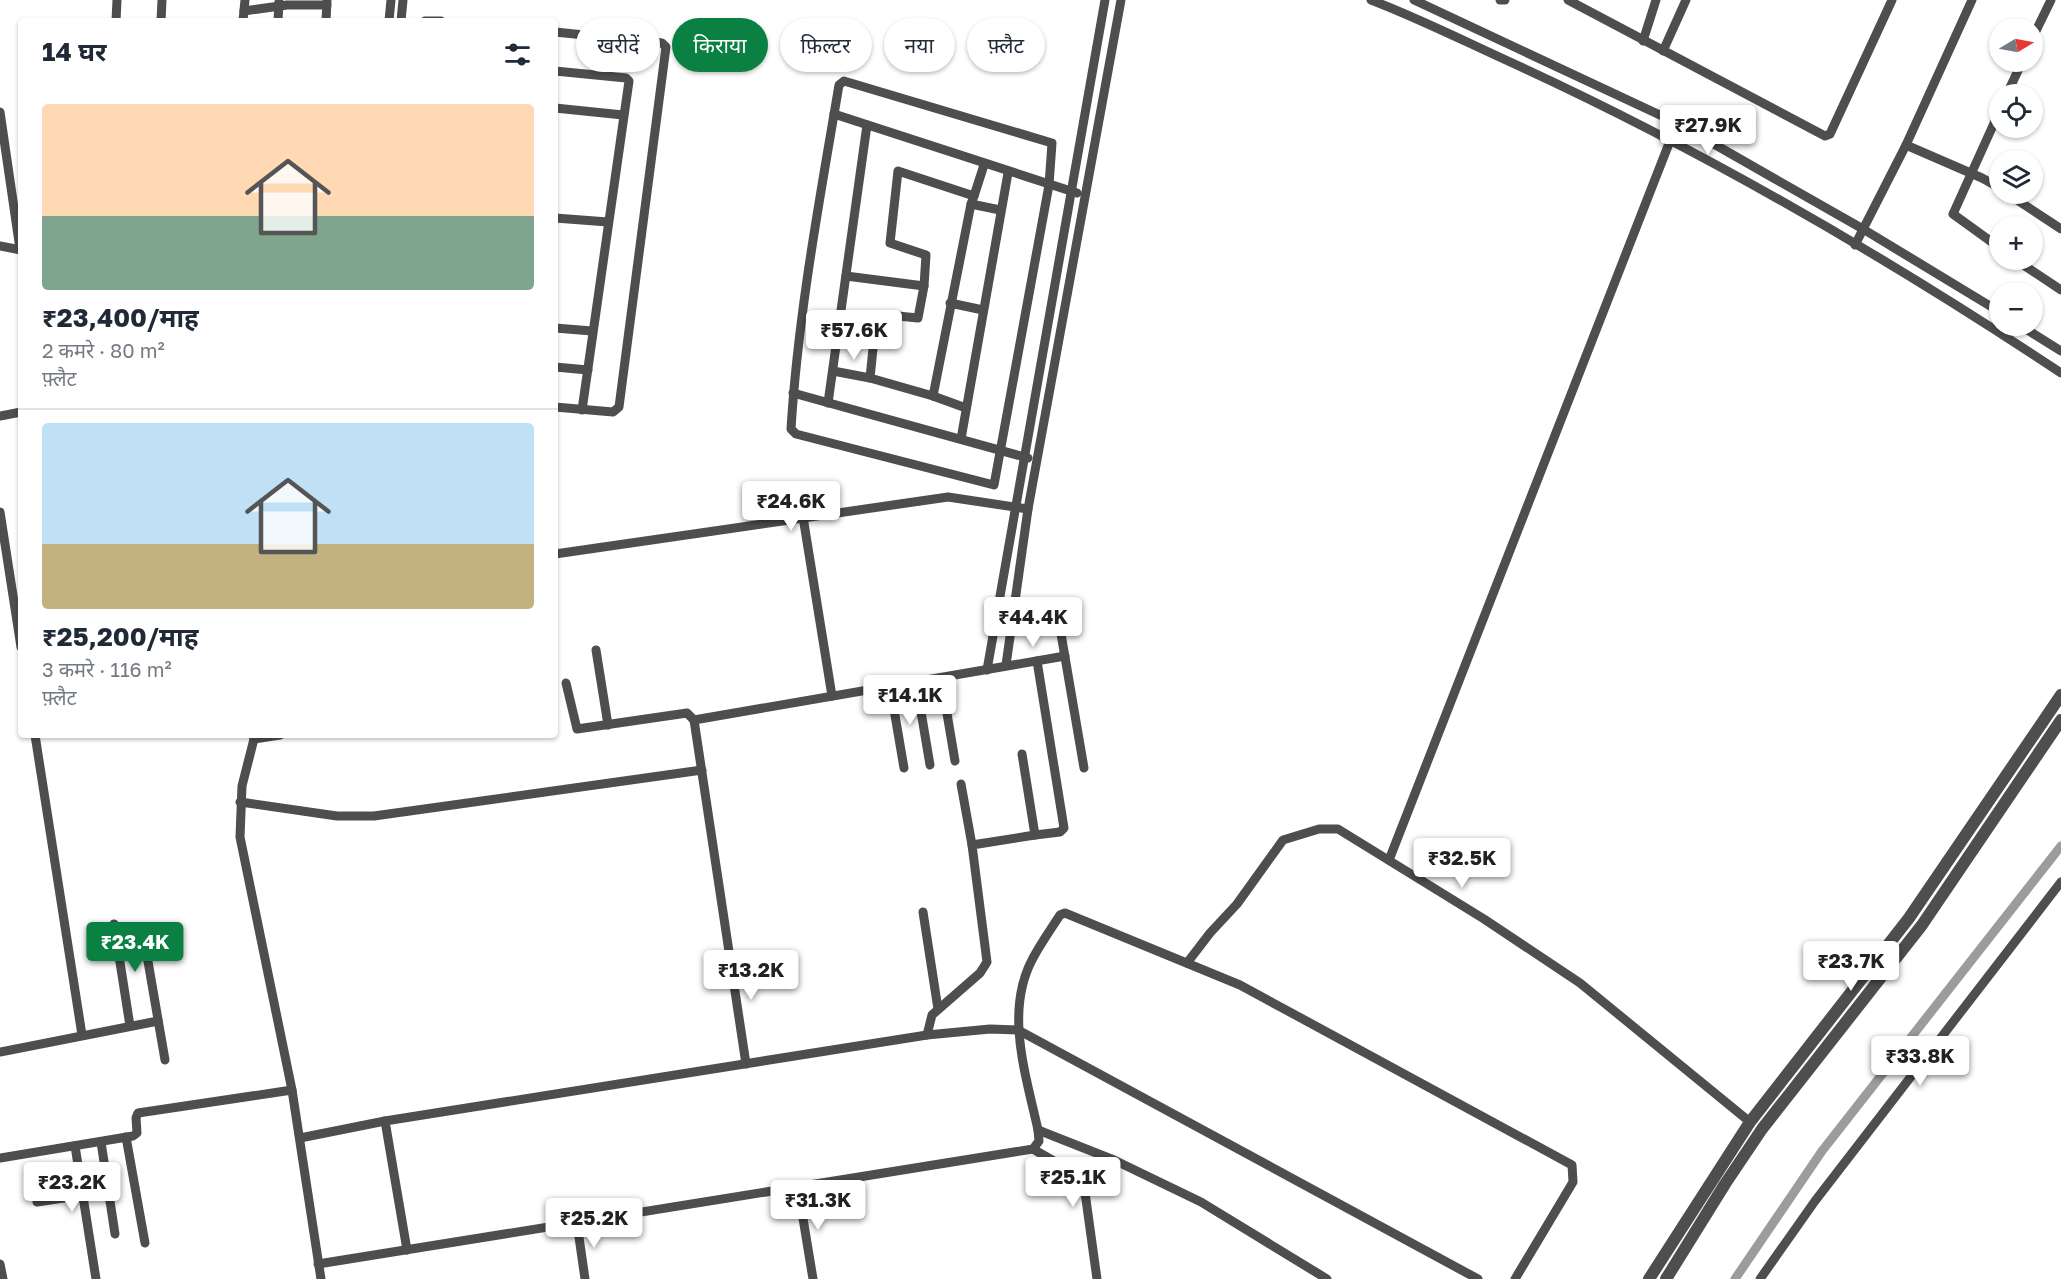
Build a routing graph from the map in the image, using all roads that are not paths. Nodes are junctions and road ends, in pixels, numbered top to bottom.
1 (117, 0) edge
2 (162, 0) edge
3 (245, 0) edge
4 (390, 0) edge
5 (403, 0) edge
6 (1105, 0) edge
7 (1121, 0) edge
8 (1371, 0) edge
9 (1500, 0) edge
10 (1505, 0) edge
11 (1568, 0) edge
12 (1590, 0) edge
13 (1656, 0) edge
14 (1686, 0) edge
15 (1892, 0) edge
16 (1972, 0) edge
17 (2051, 0) edge
18 (1418, 1) edge
19 (327, 2) edge
20 (279, 3) edge
21 (1586, 11) junction
22 (243, 16) edge
23 (1413, 17) junction
24 (116, 18) edge
25 (161, 18) edge
26 (278, 18) edge
27 (326, 18) edge
28 (389, 18) edge
29 (401, 18) edge
30 (2042, 18) edge
31 (558, 32) edge
32 (1643, 40) junction
33 (1663, 51) junction
34 (558, 71) edge
35 (558, 108) edge
36 (0, 112) edge
37 (834, 114) junction
38 (623, 115) junction
39 (1677, 123) junction
40 (867, 125) junction
41 (1989, 133) edge
42 (1670, 140) junction
43 (1906, 145) junction
44 (984, 165) junction
45 (1008, 173) junction
46 (1970, 174) junction
47 (1989, 183) edge
48 (1049, 185) junction
49 (1071, 191) junction
50 (1085, 196) junction
51 (972, 200) junction
52 (2023, 204) edge
53 (1000, 210) junction
54 (558, 218) edge
55 (608, 222) junction
56 (1863, 229) junction
57 (2061, 229) edge
58 (18, 230) edge
59 (1989, 241) edge
60 (1855, 245) junction
61 (0, 246) edge
62 (18, 249) edge
63 (2031, 270) edge
64 (846, 276) junction
65 (924, 286) junction
66 (2061, 290) edge
67 (950, 303) junction
68 (1989, 305) edge
69 (983, 310) junction
70 (558, 328) edge
71 (592, 331) junction
72 (2037, 336) edge
73 (2061, 351) edge
74 (558, 368) edge
75 (588, 370) junction
76 (833, 370) junction
77 (2061, 373) edge
78 (870, 378) junction
79 (793, 393) junction
80 (933, 396) junction
81 (828, 403) junction
82 (558, 407) edge
83 (966, 408) junction
84 (582, 410) junction
85 (18, 413) edge
86 (0, 416) edge
87 (961, 439) junction
88 (1001, 450) junction
89 (1025, 456) junction
90 (1038, 462) junction
91 (1014, 506) junction
92 (1028, 509) junction
93 (0, 512) edge
94 (803, 517) junction
95 (558, 554) edge
96 (18, 624) edge
97 (1060, 628) dead end
98 (596, 650) dead end
99 (1065, 656) junction
100 (1037, 661) junction
101 (1006, 666) junction
102 (987, 670) junction
103 (941, 678) junction
104 (916, 682) junction
105 (566, 683) dead end
106 (890, 686) junction
107 (2061, 695) edge
108 (832, 696) junction
109 (694, 720) junction
110 (2061, 720) edge
111 (608, 725) junction
112 (35, 738) edge
113 (255, 738) edge
114 (1022, 754) dead end
115 (955, 761) dead end
116 (930, 765) dead end
117 (904, 768) dead end
118 (1084, 768) dead end
119 (702, 770) junction
120 (962, 784) dead end
121 (240, 802) junction
122 (1035, 835) junction
123 (972, 845) junction
124 (1389, 860) junction
125 (2061, 882) edge
126 (923, 912) dead end
127 (114, 924) dead end
128 (145, 944) dead end
129 (1186, 963) junction
130 (938, 1009) junction
131 (158, 1021) junction
132 (130, 1026) junction
133 (928, 1028) junction
134 (1018, 1030) junction
135 (82, 1035) junction
136 (0, 1052) edge
137 (165, 1060) dead end
138 (746, 1064) junction
139 (292, 1090) junction
140 (385, 1120) junction
141 (1750, 1122) junction
142 (1038, 1130) junction
143 (126, 1137) junction
144 (300, 1138) junction
145 (102, 1142) junction
146 (75, 1146) junction
147 (1033, 1149) junction
148 (0, 1158) edge
149 (798, 1188) junction
150 (83, 1195) junction
151 (37, 1202) dead end
152 (577, 1223) junction
153 (115, 1234) dead end
154 (145, 1243) dead end
155 (407, 1250) junction
156 (0, 1263) edge
157 (318, 1264) junction
158 (3, 1279) edge
159 (96, 1279) edge
160 (321, 1279) edge
161 (585, 1279) edge
162 (813, 1279) edge
163 (1097, 1279) edge
164 (1327, 1279) edge
165 (1478, 1279) edge
166 (1515, 1279) edge
167 (1649, 1279) edge
168 (1666, 1279) edge
169 (1760, 1279) edge

1 - 24 street
2 - 25 street
3 - 22 street
4 - 28 street
5 - 29 street
6 - 49 street
7 - 50 street
8 - 23 street
9 - 10 street
11 - 21 street
12 - 21 street
13 - 32 street
14 - 33 street
15 - 33 street
16 - 43 street
17 - 30 street
18 - 23 street
18 - 39 street
19 - 20 street
19 - 27 street
20 - 22 street
20 - 26 street
21 - 32 street
23 - 42 street
31 - 84 street
32 - 33 street
34 - 38 street
35 - 38 street
36 - 58 street
37 - 40 street
37 - 48 street
37 - 79 street
38 - 55 street
39 - 42 street
39 - 56 street
40 - 44 street
40 - 64 street
41 - 46 street
42 - 60 street
42 - 124 street
43 - 46 street
43 - 56 street
44 - 45 street
44 - 51 street
45 - 48 street
45 - 53 street
46 - 47 street
46 - 59 street
48 - 49 street
48 - 88 street
49 - 50 street
49 - 89 street
50 - 90 street
51 - 53 street
51 - 65 street
51 - 67 street
52 - 57 street
53 - 69 street
54 - 55 street
55 - 71 street
56 - 60 street
56 - 68 street
60 - 77 street
61 - 62 street
63 - 66 street
64 - 65 street
64 - 76 street
65 - 78 street
67 - 69 street
67 - 80 street
69 - 83 street
70 - 71 street
71 - 75 street
72 - 73 street
74 - 75 street
75 - 84 street
76 - 78 street
76 - 81 street
78 - 80 street
79 - 81 street
79 - 88 street
80 - 83 street
81 - 87 street
82 - 84 street
83 - 87 street
85 - 86 street
87 - 88 street
88 - 89 street
89 - 90 street
89 - 91 street
90 - 92 street
91 - 92 street
91 - 94 street
91 - 102 street
92 - 101 street
93 - 96 street
94 - 95 street
94 - 108 street
97 - 99 street
98 - 111 street
99 - 100 street
99 - 118 street
100 - 101 street
100 - 122 street
101 - 102 street
102 - 103 street
103 - 104 street
103 - 115 street
104 - 106 street
104 - 116 street
105 - 111 street
106 - 108 street
106 - 117 street
107 - 141 street
108 - 109 street
109 - 111 street
109 - 119 street
110 - 168 street
112 - 135 street
113 - 121 street
114 - 122 street
119 - 121 street
119 - 138 street
120 - 123 street
121 - 139 street
122 - 123 street
123 - 130 street
124 - 129 street
124 - 141 street
125 - 169 street
126 - 130 street
127 - 132 street
128 - 131 street
129 - 134 street
129 - 166 street
130 - 133 street
131 - 132 street
131 - 137 street
132 - 135 street
133 - 134 street
133 - 138 street
134 - 142 street
134 - 165 street
135 - 136 street
138 - 140 street
139 - 143 street
139 - 144 street
140 - 144 street
140 - 155 street
141 - 167 street
142 - 147 street
142 - 164 street
143 - 145 street
143 - 154 street
144 - 157 street
145 - 146 street
145 - 153 street
146 - 148 street
146 - 150 street
147 - 149 street
147 - 163 street
149 - 152 street
149 - 162 street
150 - 151 street
150 - 159 street
152 - 155 street
152 - 161 street
155 - 157 street
156 - 158 street
157 - 160 street

